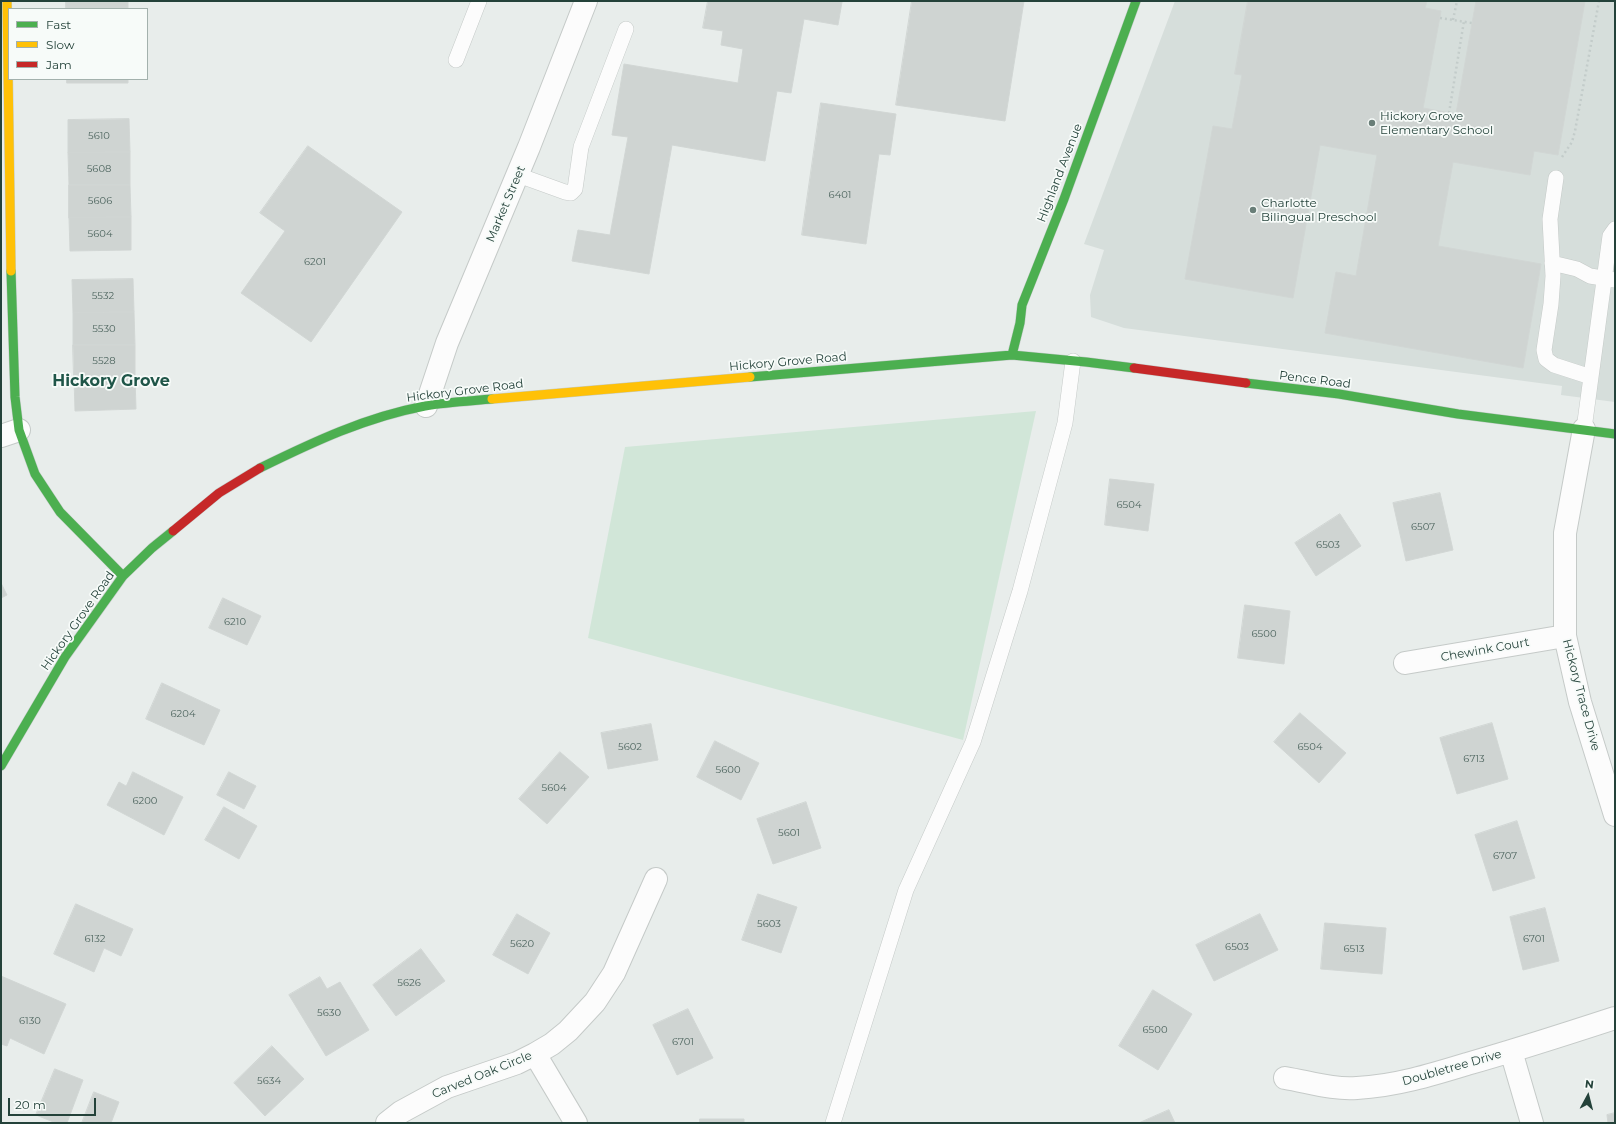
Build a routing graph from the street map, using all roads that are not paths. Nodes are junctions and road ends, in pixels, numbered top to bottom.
1 (8, 1) edge
2 (479, 1) edge
3 (586, 1) edge
4 (1136, 1) edge
5 (626, 29) dead end
6 (456, 60) dead end
7 (518, 175) junction
8 (1556, 178) road end
9 (5, 203) edge
10 (1615, 229) edge
11 (1552, 263) junction
12 (1610, 279) edge
13 (1012, 355) junction
14 (1073, 361) junction
15 (1591, 377) junction
16 (426, 406) junction
17 (1584, 429) junction
18 (10, 433) edge
19 (1615, 434) edge
20 (123, 576) junction
21 (1565, 636) junction
22 (1405, 663) dead end
23 (1, 766) edge
24 (1615, 815) edge
25 (656, 879) dead end
26 (1615, 1018) edge
27 (1511, 1051) junction
28 (535, 1054) junction
29 (1285, 1078) dead end
30 (387, 1123) edge
31 (576, 1123) edge
32 (833, 1123) edge
33 (1532, 1123) edge

1 - 9 street
2 - 6 lane
3 - 7 street, Market Street
4 - 13 street, Highland Avenue
5 - 7 lane
7 - 16 street, Market Street
8 - 11 lane
9 - 18 street
10 - 12 lane
11 - 12 lane
11 - 15 lane
12 - 15 lane
13 - 14 street, Pence Road
13 - 16 street, Hickory Grove Road
14 - 17 street, Pence Road
14 - 32 lane
15 - 17 lane
16 - 20 street, Hickory Grove Road
17 - 19 street, Pence Road
17 - 21 street, Hickory Trace Drive
18 - 20 street
20 - 23 street, Hickory Grove Road
21 - 22 street, Chewink Court
21 - 24 street, Hickory Trace Drive
25 - 28 street, Carved Oak Circle
26 - 27 street, Doubletree Drive
27 - 29 street, Doubletree Drive
27 - 33 street
28 - 30 street, Carved Oak Circle
28 - 31 street

